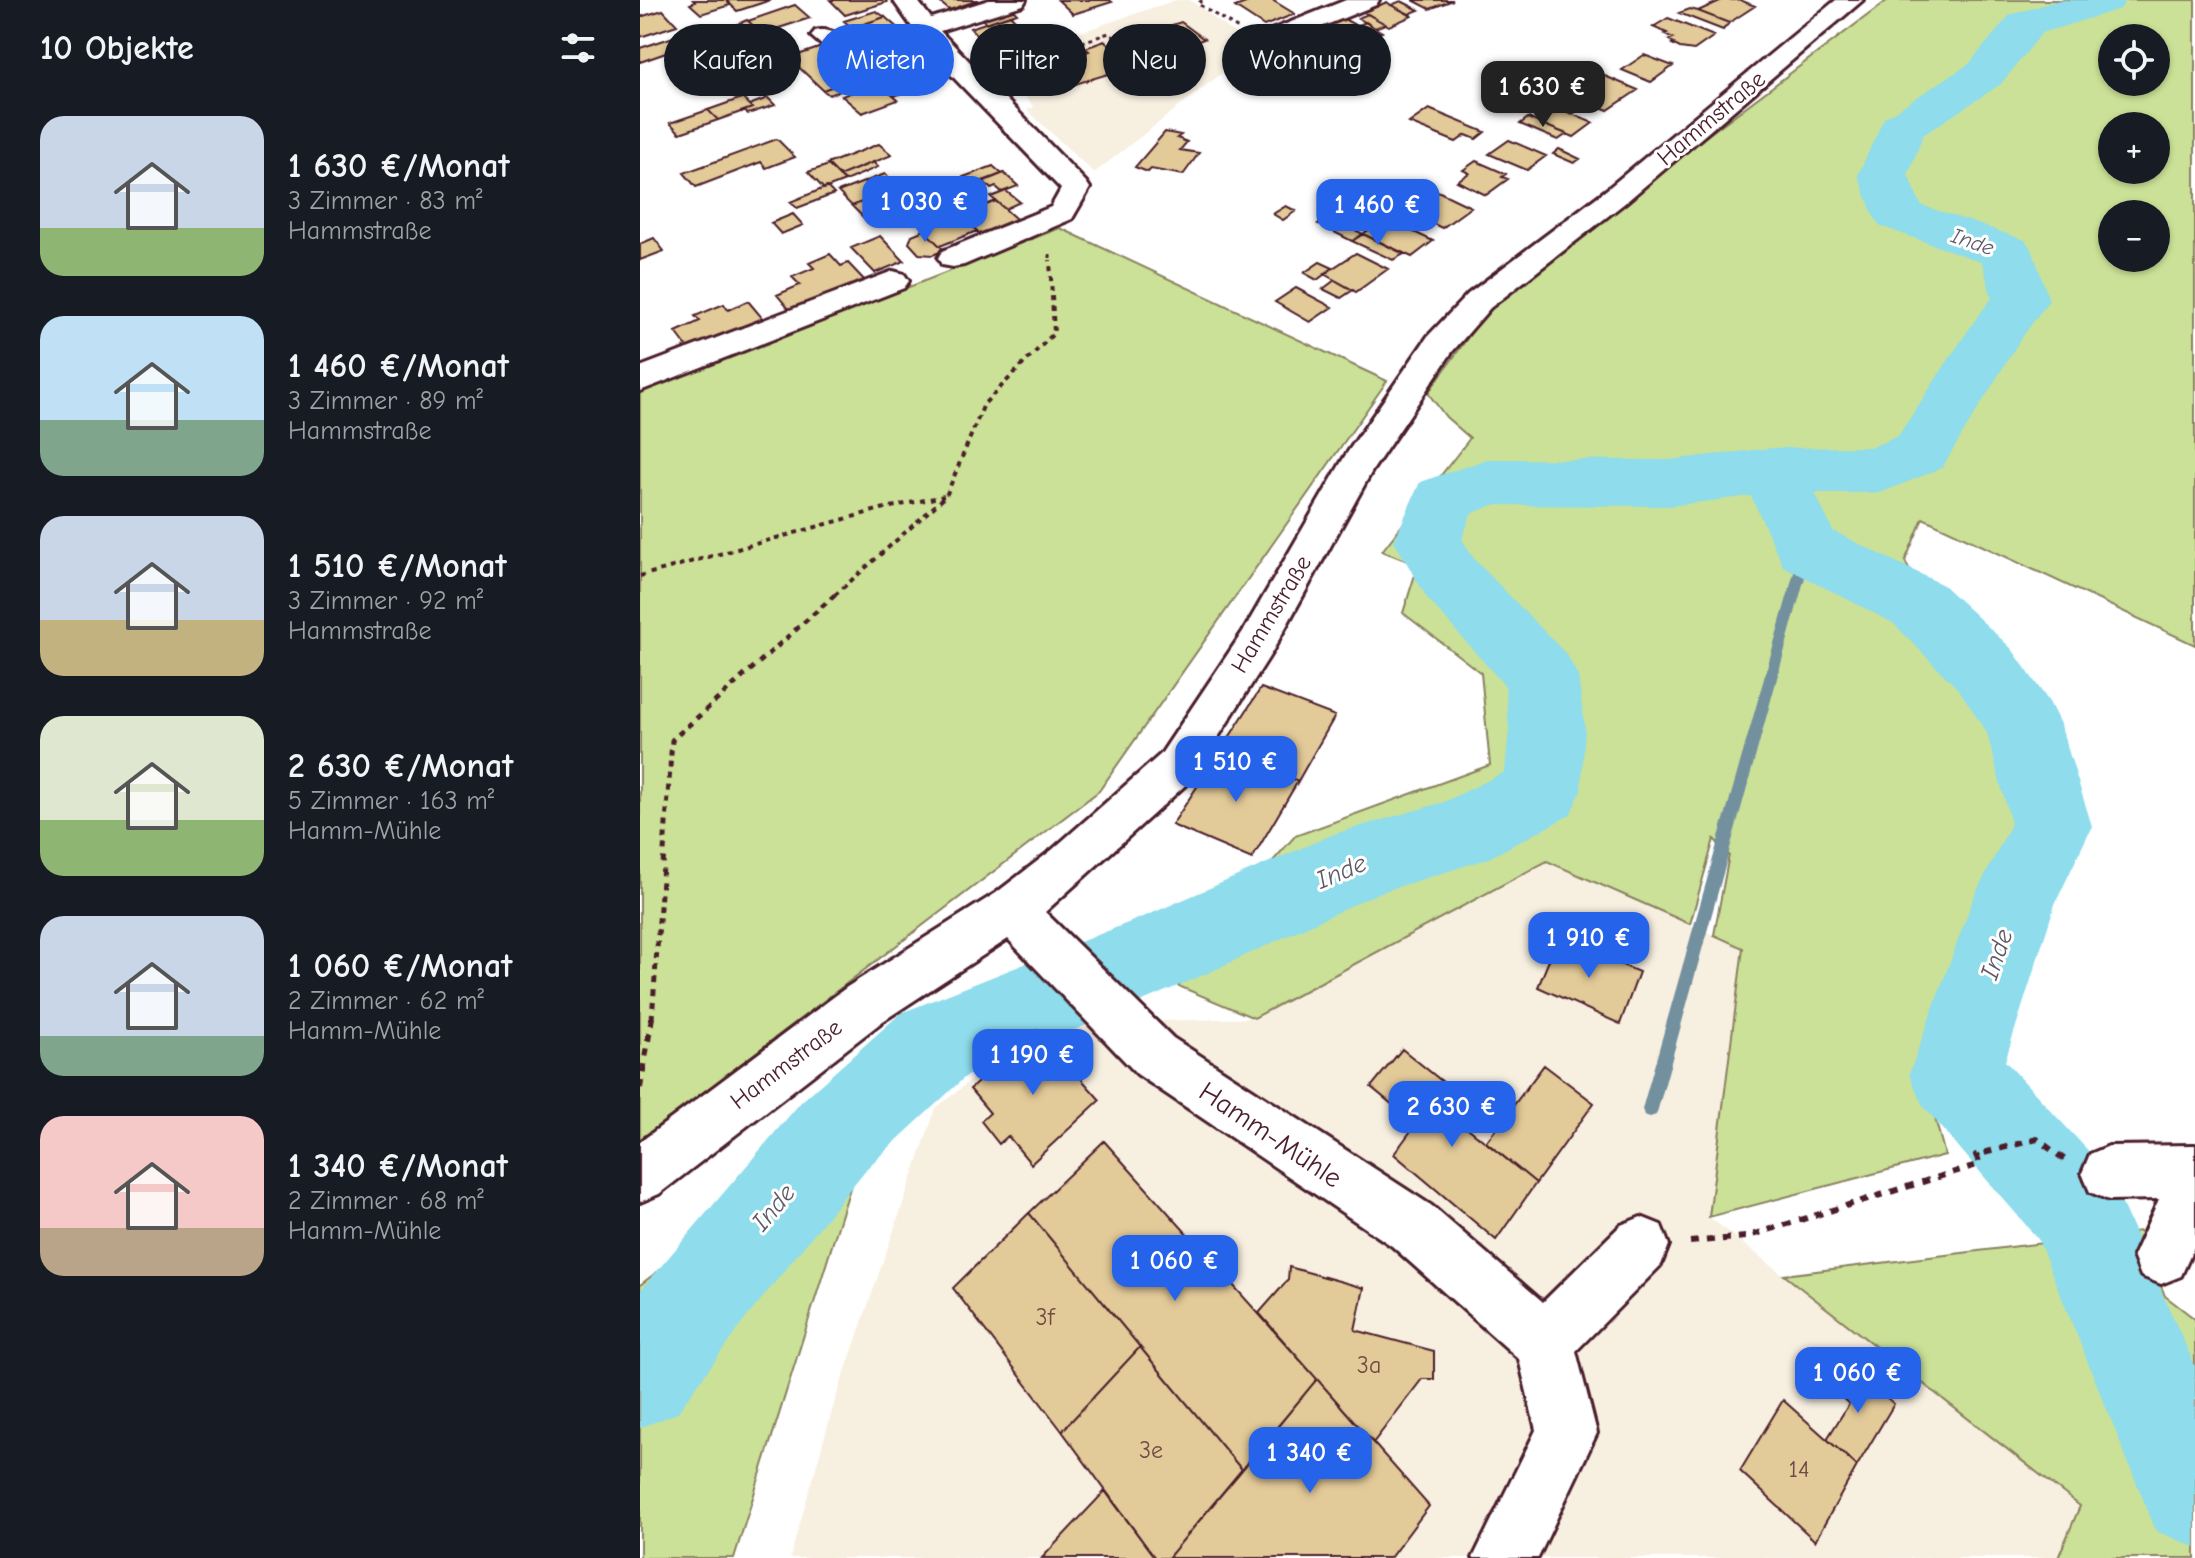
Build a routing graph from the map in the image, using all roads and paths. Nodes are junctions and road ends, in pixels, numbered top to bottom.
1 (905, 0) edge
2 (1014, 0) edge
3 (1202, 0) edge
4 (1367, 0) edge
5 (1851, 0) edge
6 (923, 24) edge
7 (1236, 24) edge
8 (1298, 24) edge
9 (954, 27) edge
10 (954, 61) edge
11 (970, 79) edge
12 (987, 96) edge
13 (1076, 188) junction
14 (953, 258) dead end
15 (893, 281) dead end
16 (640, 380) edge
17 (946, 496) junction
18 (640, 576) edge
19 (1013, 909) junction
20 (640, 1088) edge
21 (2037, 1139) dead end
22 (2195, 1172) edge
23 (2109, 1173) dead end
24 (640, 1175) edge
25 (2195, 1183) edge
26 (1641, 1245) joint
27 (2161, 1256) dead end
28 (1544, 1342) junction
29 (1505, 1558) edge

1 - 6 street
2 - 9 street
3 - 7 path
4 - 8 street
5 - 19 street, Hammstraße
10 - 11 street
12 - 13 street
13 - 14 street
13 - 17 path
15 - 16 street
17 - 18 path
17 - 20 path
19 - 24 street, Hammstraße
19 - 28 street, Hamm-Mühle
21 - 26 path
22 - 23 street
25 - 27 street
26 - 28 street
28 - 29 street

